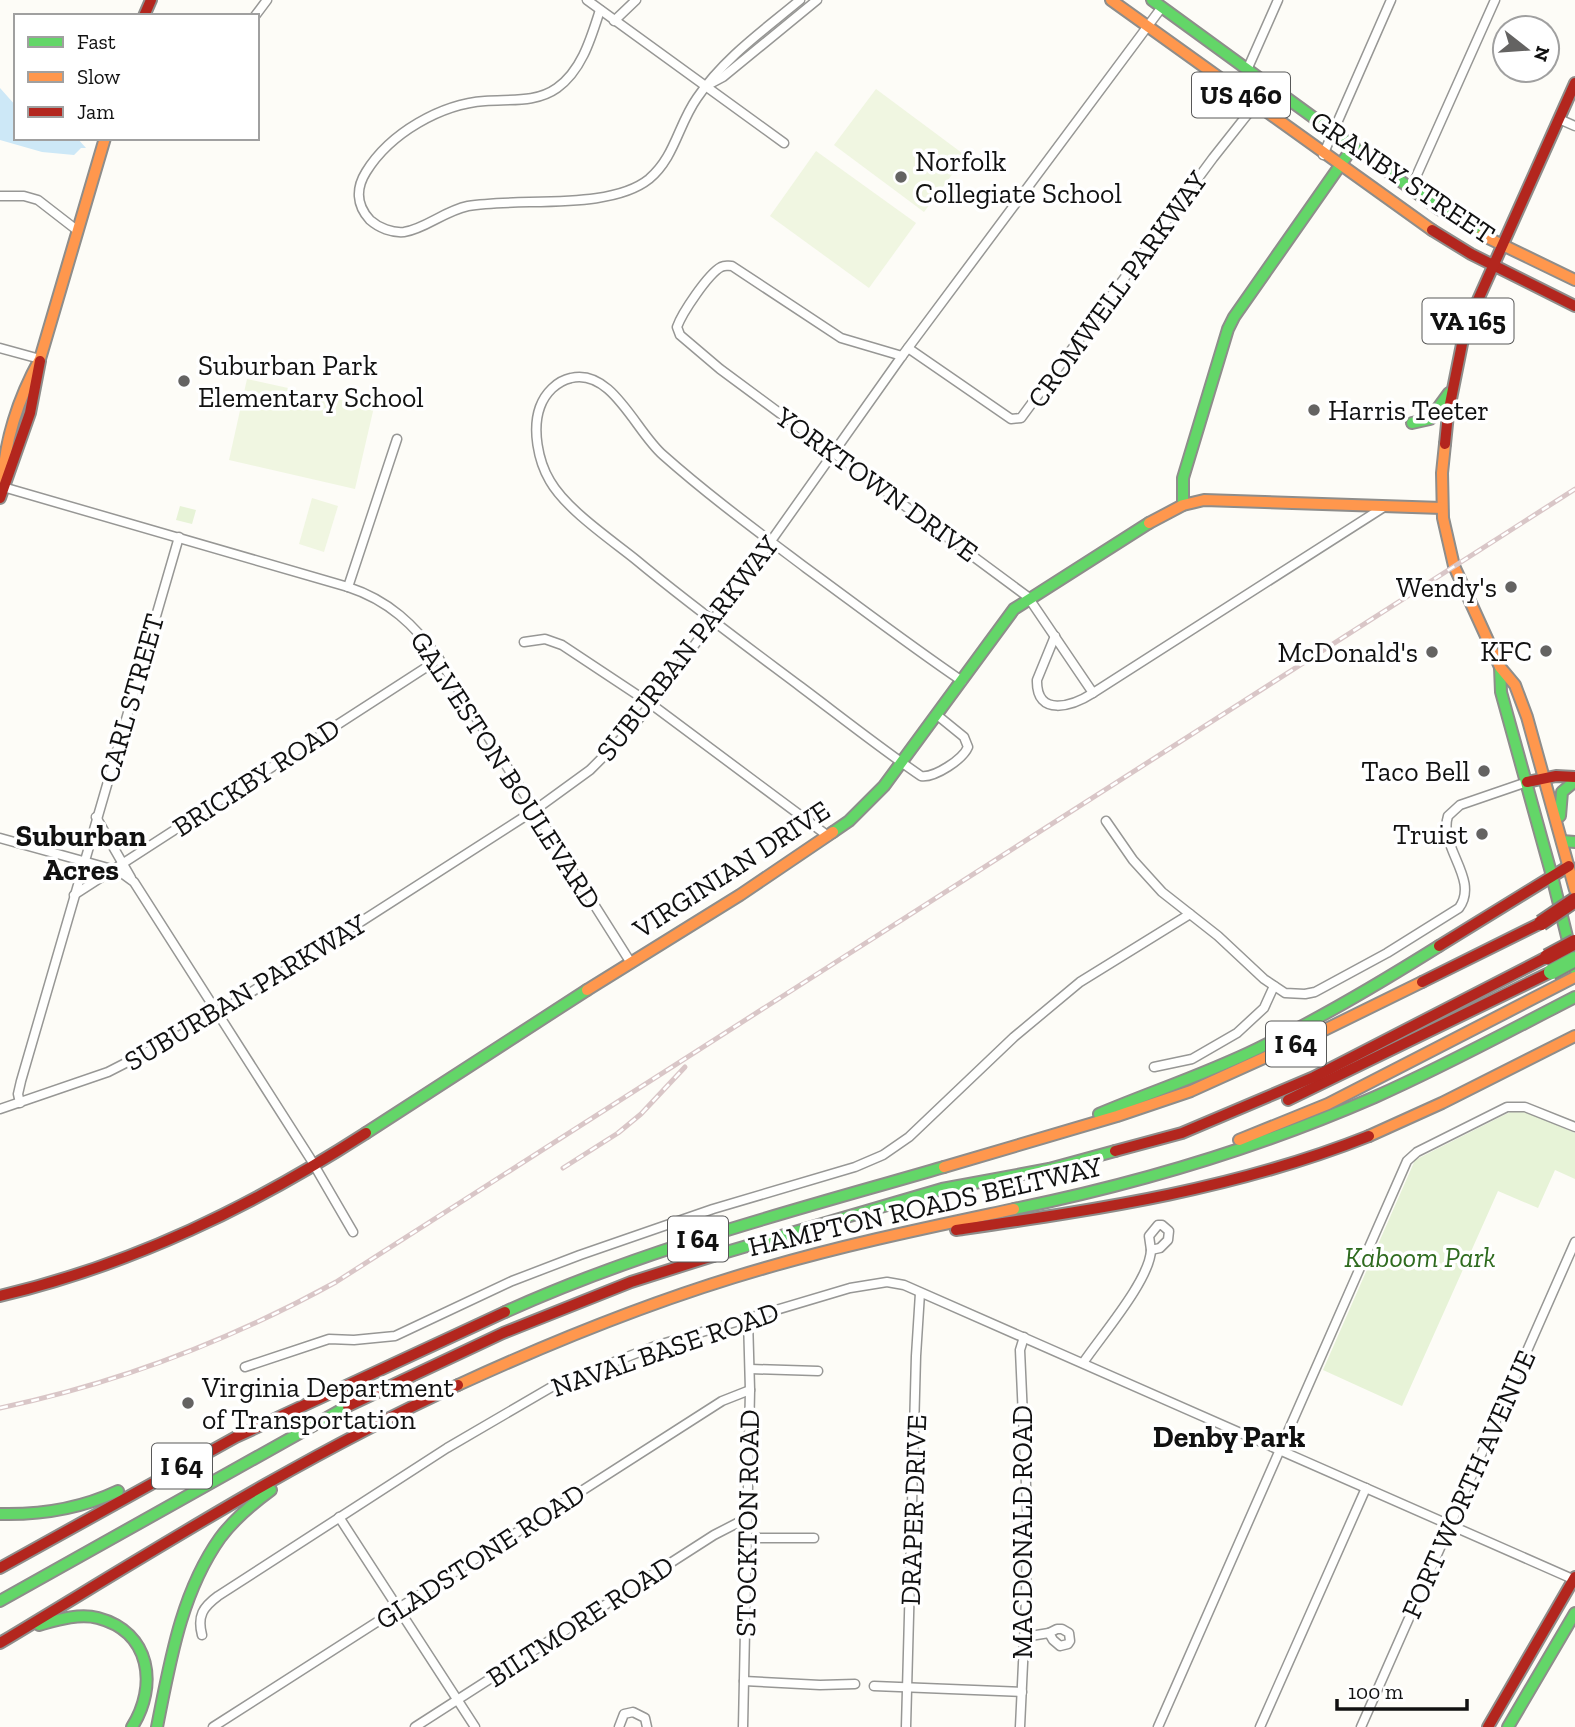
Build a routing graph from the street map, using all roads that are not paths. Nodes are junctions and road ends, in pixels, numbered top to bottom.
1 (587, 0) edge
2 (636, 0) edge
3 (800, 0) edge
4 (817, 0) edge
5 (1111, 0) edge
6 (1278, 0) edge
7 (1391, 0) edge
8 (1495, 0) edge
9 (1157, 4) edge
10 (600, 10) junction
11 (614, 21) junction
12 (1147, 26) junction
13 (1247, 70) junction
14 (1575, 83) edge
15 (1270, 86) junction
16 (705, 87) junction
17 (1255, 105) junction
18 (1559, 119) junction
19 (1575, 126) edge
20 (1332, 132) junction
21 (104, 140) edge
22 (784, 143) dead end
23 (1353, 147) junction
24 (1323, 155) junction
25 (1339, 167) junction
26 (1411, 188) junction
27 (0, 196) edge
28 (78, 231) junction
29 (1502, 244) junction
30 (1492, 265) junction
31 (1575, 280) edge
32 (1575, 306) edge
33 (0, 348) edge
34 (908, 348) junction
35 (902, 356) junction
36 (40, 359) junction
37 (1452, 390) junction
38 (1412, 423) dead end
39 (397, 439) dead end
40 (833, 452) junction
41 (1, 493) edge
42 (1183, 505) junction
43 (1387, 505) junction
44 (1442, 508) junction
45 (178, 537) junction
46 (771, 541) junction
47 (348, 587) junction
48 (1030, 600) junction
49 (713, 621) junction
50 (1055, 636) junction
51 (524, 642) dead end
52 (439, 659) junction
53 (1500, 667) junction
54 (962, 681) junction
55 (1093, 694) junction
56 (651, 704) junction
57 (937, 715) junction
58 (901, 763) junction
59 (1544, 778) junction
60 (1575, 779) edge
61 (1527, 782) junction
62 (534, 810) junction
63 (96, 817) junction
64 (1106, 821) dead end
65 (828, 836) junction
66 (0, 838) edge
67 (1568, 841) edge
68 (122, 862) junction
69 (83, 863) junction
70 (1569, 866) junction
71 (111, 869) junction
72 (1552, 876) junction
73 (134, 882) junction
74 (1575, 890) edge
75 (74, 895) junction
76 (1575, 900) edge
77 (1575, 908) edge
78 (1190, 914) junction
79 (1541, 923) junction
80 (1575, 942) edge
81 (1575, 959) edge
82 (631, 963) junction
83 (1575, 969) edge
84 (1575, 977) edge
85 (1274, 986) junction
86 (1575, 997) edge
87 (218, 1014) junction
88 (1575, 1036) edge
89 (1154, 1067) dead end
90 (20, 1103) junction
91 (0, 1109) edge
92 (1575, 1128) edge
93 (1040, 1139) junction
94 (314, 1166) junction
95 (1068, 1197) junction
96 (912, 1199) junction
97 (353, 1231) dead end
98 (1575, 1242) edge
99 (1151, 1250) dead end
100 (709, 1286) junction
101 (920, 1293) junction
102 (0, 1296) edge
103 (748, 1319) junction
104 (1024, 1337) junction
105 (1083, 1363) junction
106 (245, 1367) dead end
107 (750, 1369) junction
108 (818, 1371) dead end
109 (369, 1374) junction
110 (750, 1390) junction
111 (351, 1438) junction
112 (1280, 1450) junction
113 (1366, 1488) junction
114 (0, 1514) edge
115 (339, 1517) junction
116 (747, 1518) junction
117 (1450, 1525) junction
118 (747, 1538) junction
119 (814, 1538) dead end
120 (0, 1568) edge
121 (1575, 1579) edge
122 (0, 1601) edge
123 (399, 1609) junction
124 (1575, 1613) edge
125 (24, 1629) junction
126 (1049, 1633) dead end
127 (202, 1635) dead end
128 (1024, 1637) junction
129 (0, 1643) edge
130 (744, 1681) junction
131 (855, 1684) dead end
132 (874, 1686) dead end
133 (908, 1688) junction
134 (1022, 1692) junction
135 (457, 1700) junction
136 (132, 1727) edge
137 (157, 1727) edge
138 (213, 1727) edge
139 (415, 1727) edge
140 (475, 1727) edge
141 (619, 1727) edge
142 (647, 1727) edge
143 (743, 1727) edge
144 (906, 1727) edge
145 (1020, 1727) edge
146 (1158, 1727) edge
147 (1260, 1727) edge
148 (1362, 1727) edge
149 (1488, 1727) edge
150 (1508, 1727) edge

1 - 10 street
2 - 11 street
3 - 16 street
4 - 16 street
5 - 12 main road, GRANBY STREET / US 460
6 - 13 street
7 - 20 street
8 - 26 street
9 - 12 street, SUBURBAN PARKWAY
9 - 13 main road, GRANBY STREET / US 460
10 - 11 street
10 - 16 street
11 - 16 street
12 - 17 main road, GRANBY STREET / US 460
12 - 34 street, SUBURBAN PARKWAY
13 - 15 main road, GRANBY STREET / US 460
14 - 18 main road, VA 165
15 - 17 street, CROMWELL PARKWAY
15 - 20 main road, GRANBY STREET / US 460
16 - 22 street
17 - 24 main road, GRANBY STREET / US 460
17 - 34 street, CROMWELL PARKWAY
18 - 19 street
18 - 29 main road, VA 165
20 - 23 main road, GRANBY STREET / US 460
20 - 24 street
21 - 28 main road
23 - 25 main road
23 - 26 main road, GRANBY STREET / US 460
24 - 25 main road, GRANBY STREET / US 460
25 - 30 main road, GRANBY STREET / US 460
25 - 42 main road
26 - 29 main road, GRANBY STREET / US 460
27 - 28 street
28 - 36 main road
29 - 30 main road, VA 165
29 - 31 main road, GRANBY STREET / US 460
30 - 32 main road, GRANBY STREET / US 460
30 - 37 main road, VA 165
33 - 36 street
34 - 35 street, SUBURBAN PARKWAY
35 - 40 street, SUBURBAN PARKWAY
35 - 40 street, YORKTOWN DRIVE
36 - 41 main road
37 - 38 main road
37 - 44 main road, VA 165
39 - 47 street
40 - 46 street, SUBURBAN PARKWAY
40 - 48 street, YORKTOWN DRIVE
41 - 45 street, GALVESTON BOULEVARD
42 - 43 main road, VIRGINIAN DRIVE
42 - 48 main road, VIRGINIAN DRIVE
43 - 44 main road, VIRGINIAN DRIVE
43 - 55 street
44 - 53 main road, VA 165
45 - 47 street, GALVESTON BOULEVARD
45 - 63 street, CARL STREET
46 - 49 street, SUBURBAN PARKWAY
46 - 49 street
46 - 54 street
47 - 52 street, GALVESTON BOULEVARD
48 - 50 street, YORKTOWN DRIVE
48 - 54 main road, VIRGINIAN DRIVE
49 - 56 street, SUBURBAN PARKWAY
49 - 58 street
50 - 55 street, YORKTOWN DRIVE
50 - 55 street
51 - 56 street
52 - 62 street, GALVESTON BOULEVARD
52 - 68 street, BRICKBY ROAD
53 - 59 main road, VA 165
53 - 61 main road, VA 165
54 - 57 main road, VIRGINIAN DRIVE
56 - 62 street, SUBURBAN PARKWAY
56 - 65 street
57 - 58 main road, VIRGINIAN DRIVE
57 - 58 street
58 - 65 main road, VIRGINIAN DRIVE
59 - 60 main road
59 - 61 main road
59 - 67 main road, VA 165
60 - 67 main road
61 - 72 main road, VA 165
61 - 85 street
62 - 82 street, GALVESTON BOULEVARD
62 - 87 street, SUBURBAN PARKWAY
63 - 68 street
63 - 69 street, CARL STREET
64 - 78 street
65 - 82 main road, VIRGINIAN DRIVE
66 - 69 street
67 - 70 main road, VA 165
68 - 71 street, BRICKBY ROAD
68 - 73 street
69 - 71 street
69 - 75 street, CARL STREET
70 - 72 main road
70 - 74 main road, VA 165
71 - 73 street
71 - 75 street, BRICKBY ROAD
72 - 83 main road, VA 165
72 - 93 main road
73 - 87 street
75 - 90 street, CARL STREET
76 - 79 main road, bridge
77 - 79 main road, HAMPTON ROADS BELTWAY / I 64, bridge
78 - 85 street
78 - 106 street
79 - 93 main road, HAMPTON ROADS BELTWAY / I 64
80 - 96 main road, bridge
81 - 96 main road, I 64, bridge
82 - 94 main road, VIRGINIAN DRIVE
84 - 95 main road
85 - 89 street
86 - 95 main road, HAMPTON ROADS BELTWAY / I 64
87 - 90 street, SUBURBAN PARKWAY
87 - 94 street
88 - 100 main road
90 - 91 street, SUBURBAN PARKWAY
92 - 112 street
93 - 109 main road, HAMPTON ROADS BELTWAY / I 64
94 - 97 street
94 - 102 main road, VIRGINIAN DRIVE
95 - 100 main road, HAMPTON ROADS BELTWAY / I 64
96 - 122 main road
98 - 117 street, FORT WORTH AVENUE
99 - 105 street
100 - 111 main road, HAMPTON ROADS BELTWAY / I 64
101 - 103 street, NAVAL BASE ROAD
101 - 104 street
101 - 133 street, DRAPER DRIVE
103 - 107 street, STOCKTON ROAD
103 - 115 street, NAVAL BASE ROAD
104 - 105 street
104 - 128 street, MACDONALD ROAD
105 - 112 street
107 - 108 street
107 - 110 street, STOCKTON ROAD
109 - 114 main road
109 - 120 main road, HAMPTON ROADS BELTWAY / I 64
110 - 116 street, STOCKTON ROAD
110 - 123 street, GLADSTONE ROAD
111 - 125 main road, HAMPTON ROADS BELTWAY / I 64
111 - 137 main road
112 - 113 street
112 - 146 street
113 - 117 street
113 - 147 street
115 - 123 street
115 - 127 street, NAVAL BASE ROAD
116 - 118 street, STOCKTON ROAD
116 - 135 street, BILTMORE ROAD
117 - 121 street
117 - 148 street, FORT WORTH AVENUE
118 - 119 street
118 - 130 street, STOCKTON ROAD
121 - 149 main road
123 - 135 street
123 - 138 street, GLADSTONE ROAD
124 - 150 main road
125 - 129 main road, HAMPTON ROADS BELTWAY / I 64
125 - 136 main road
126 - 128 street
128 - 134 street, MACDONALD ROAD
130 - 131 street
130 - 143 street, STOCKTON ROAD
132 - 133 street
133 - 134 street
133 - 144 street, DRAPER DRIVE
134 - 145 street, MACDONALD ROAD
135 - 139 street, BILTMORE ROAD
135 - 140 street
141 - 142 street

